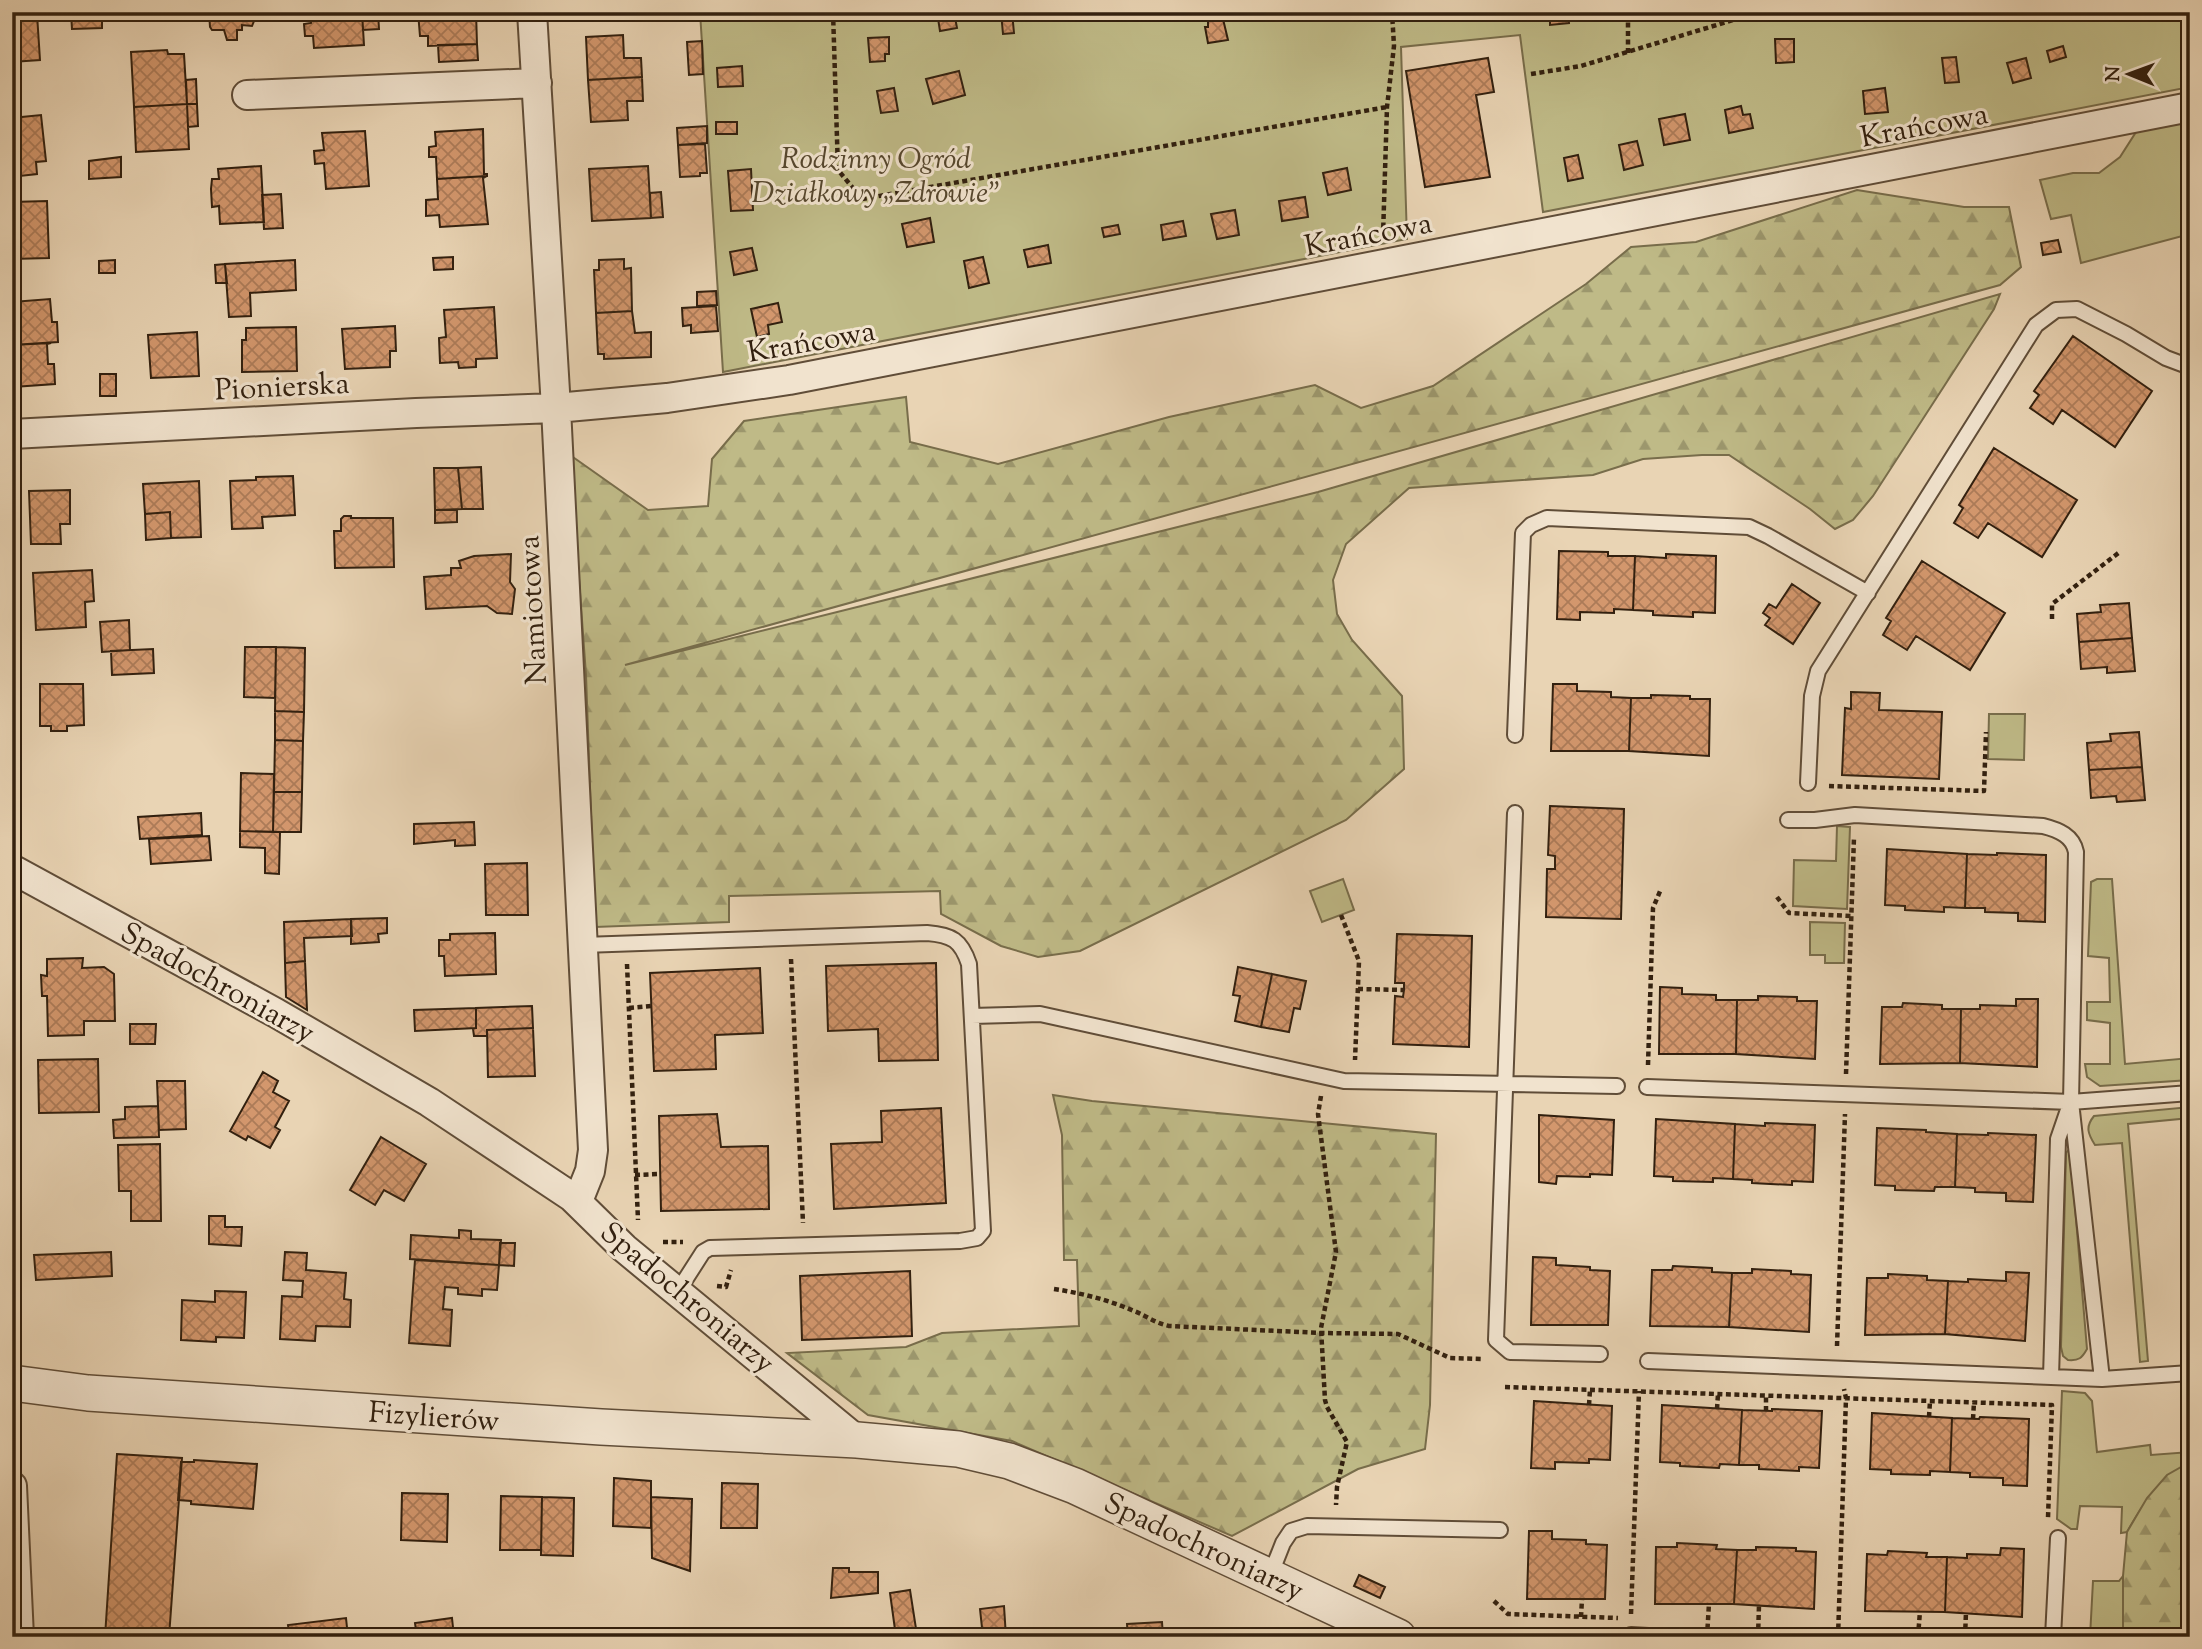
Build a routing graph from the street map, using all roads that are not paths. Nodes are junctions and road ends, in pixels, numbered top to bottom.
1 (532, 12) edge
2 (537, 83) junction
3 (247, 95) dead end
4 (2190, 107) edge
5 (2190, 367) edge
6 (556, 408) junction
7 (12, 434) edge
8 (1868, 593) junction
9 (1515, 735) dead end
10 (1808, 783) road end
11 (1515, 813) dead end
12 (1788, 820) dead end
13 (12, 869) edge
14 (583, 945) junction
15 (972, 1016) junction
16 (1507, 1085) junction
17 (1617, 1086) dead end
18 (1647, 1087) road end
19 (2190, 1093) edge
20 (2071, 1102) junction
21 (578, 1201) junction
22 (678, 1292) junction
23 (1600, 1353) dead end
24 (1648, 1361) dead end
25 (2190, 1373) edge
26 (2051, 1377) junction
27 (2102, 1379) junction
28 (12, 1383) edge
29 (858, 1440) junction
30 (12, 1486) edge
31 (1500, 1530) dead end
32 (2058, 1538) road end
33 (1269, 1577) junction
34 (1631, 1635) edge
35 (19, 1637) edge
36 (1398, 1637) edge
37 (1666, 1637) edge
38 (2053, 1637) edge

1 - 2 street, Namiotowa
2 - 3 street
2 - 6 street, Namiotowa
4 - 6 street, Krańcowa
5 - 8 lane
6 - 7 street, Pionierska
6 - 14 street, Namiotowa
8 - 9 lane
8 - 10 lane
11 - 16 lane
12 - 20 lane
13 - 21 street, Spadochroniarzy
14 - 15 lane
14 - 21 street, Namiotowa
15 - 16 lane
15 - 22 lane
16 - 17 lane
16 - 23 lane
18 - 20 lane
19 - 20 lane
20 - 26 lane
20 - 27 lane
21 - 22 street, Spadochroniarzy
22 - 29 street, Spadochroniarzy
24 - 26 lane
25 - 27 lane
26 - 27 lane
28 - 29 street, Fizylierów
29 - 33 street, Spadochroniarzy
30 - 35 street
31 - 33 lane
32 - 38 lane
33 - 36 street, Spadochroniarzy
34 - 37 lane

